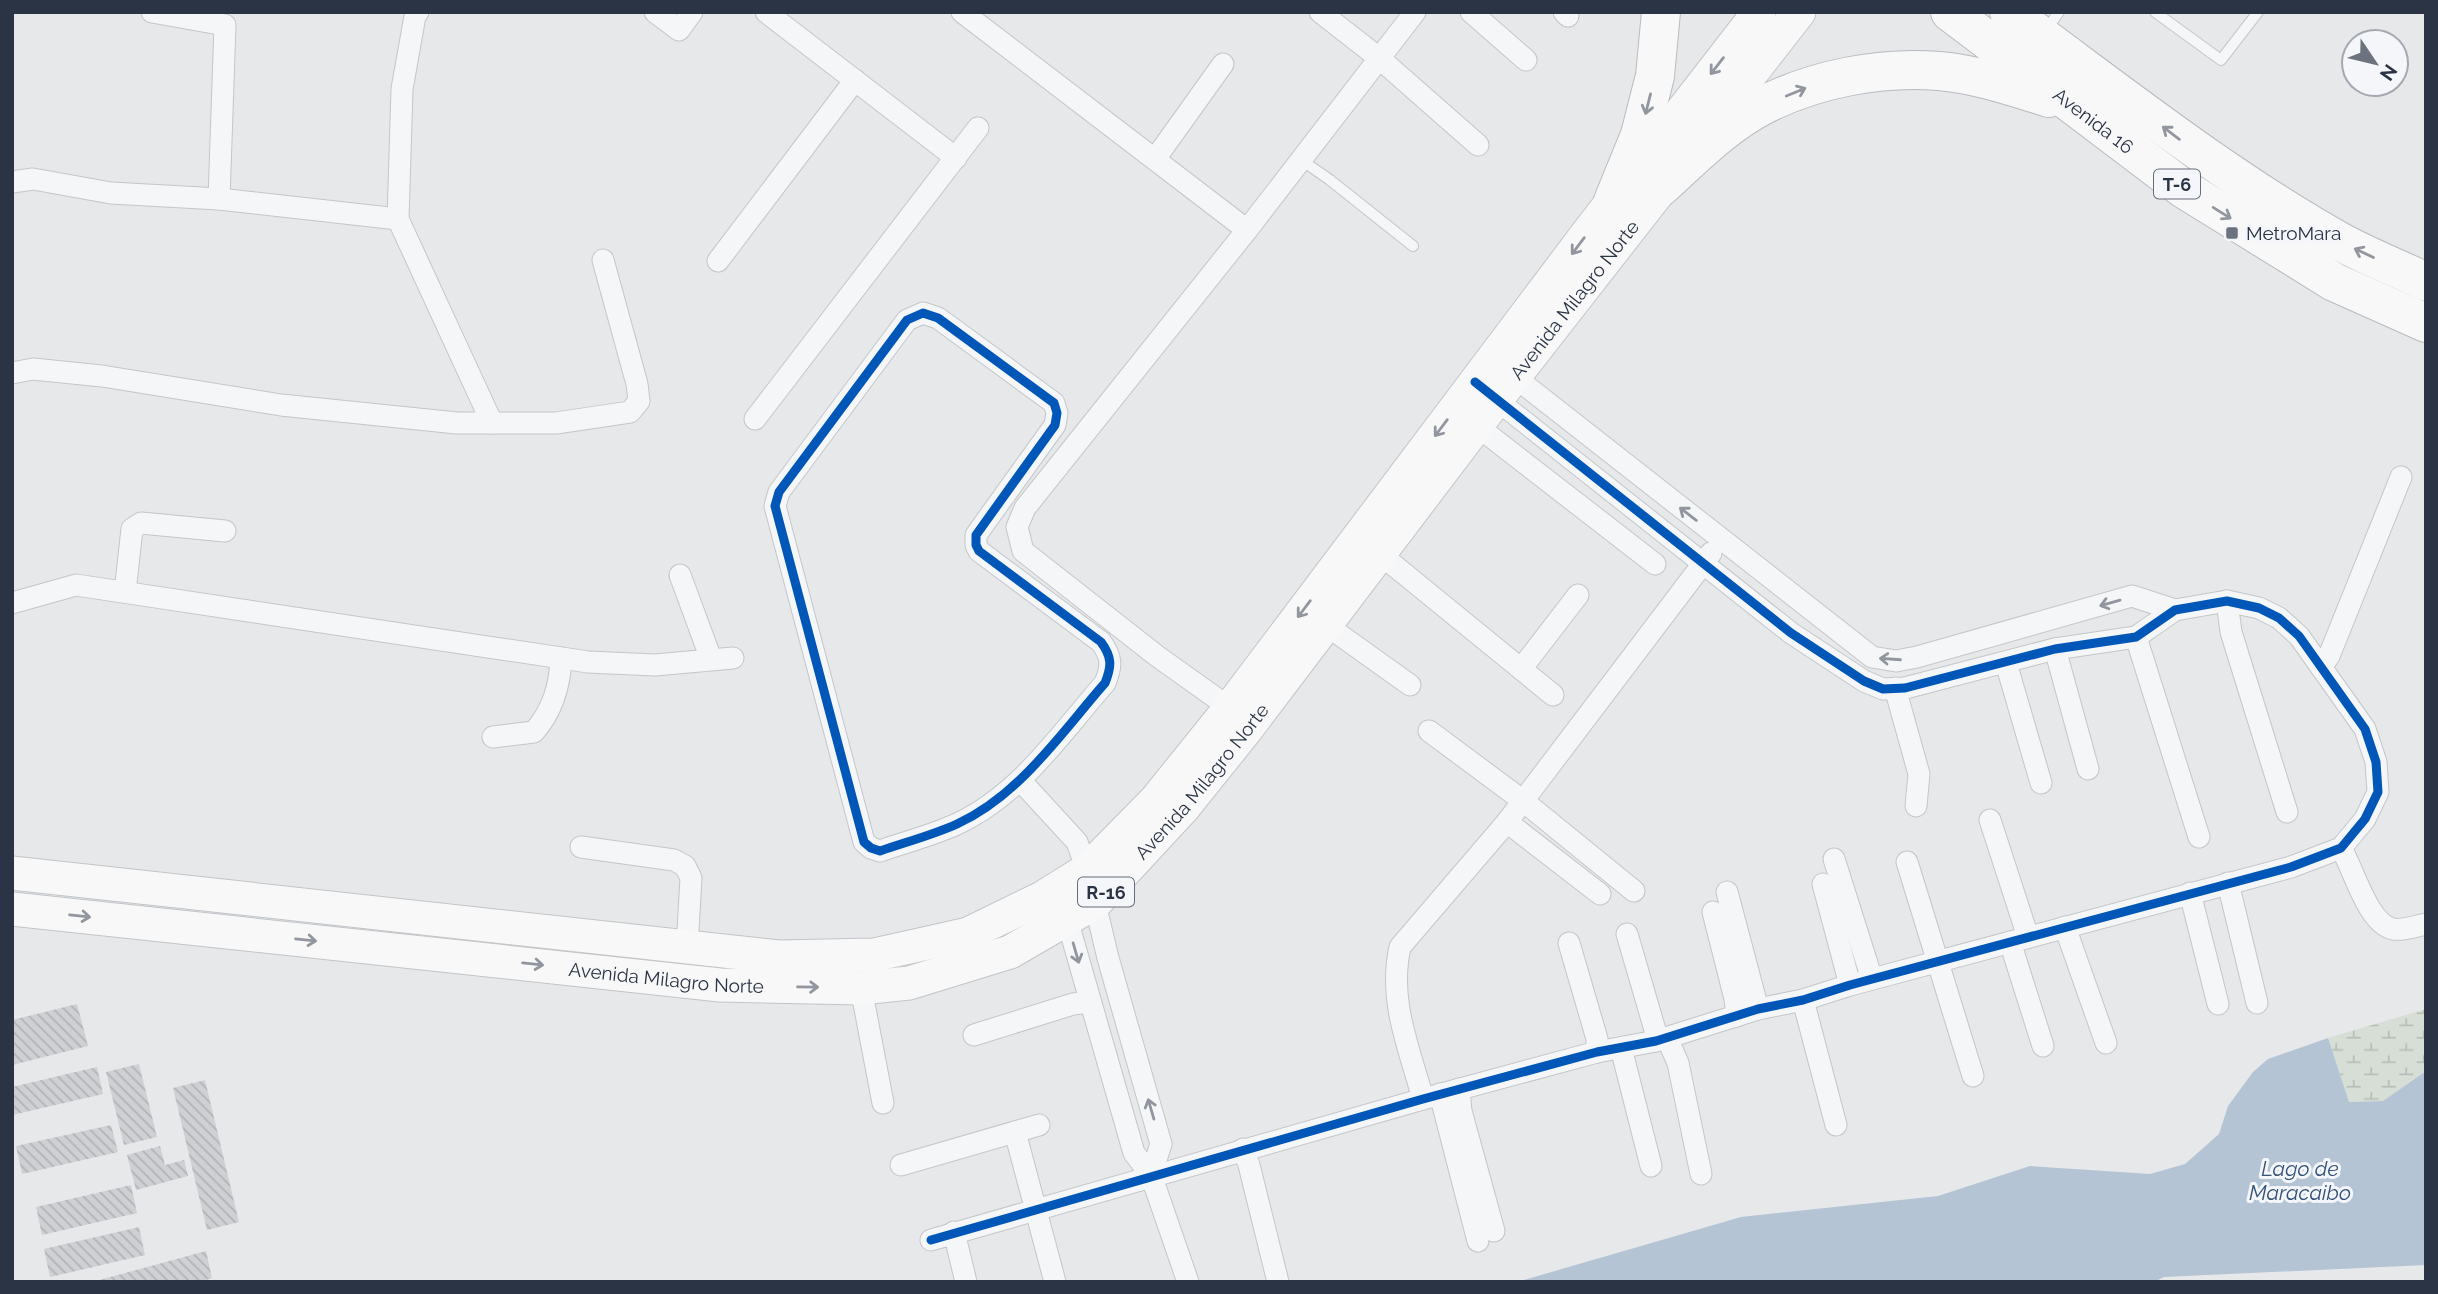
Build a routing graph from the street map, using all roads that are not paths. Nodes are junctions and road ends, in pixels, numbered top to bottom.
1 (152, 12) edge
2 (418, 12) edge
3 (655, 12) edge
4 (692, 12) edge
5 (766, 12) edge
6 (961, 12) edge
7 (1320, 12) edge
8 (1415, 12) edge
9 (1471, 12) edge
10 (1661, 12) edge
11 (1759, 12) edge
12 (1799, 12) edge
13 (1950, 12) edge
14 (2010, 12) edge
15 (2155, 12) edge
16 (2258, 12) edge
17 (226, 19) edge
18 (2037, 43) edge
19 (1379, 58) junction
20 (1526, 60) dead end
21 (1223, 64) dead end
22 (855, 80) junction
23 (2075, 107) junction
24 (978, 128) dead end
25 (1478, 145) dead end
26 (956, 158) junction
27 (1154, 159) junction
28 (1300, 159) junction
29 (12, 181) edge
30 (1661, 187) junction
31 (219, 199) junction
32 (1613, 201) junction
33 (398, 219) junction
34 (1247, 230) junction
35 (1413, 246) dead end
36 (603, 260) dead end
37 (718, 261) dead end
38 (2426, 282) edge
39 (2426, 323) edge
40 (12, 373) edge
41 (1495, 380) junction
42 (755, 419) dead end
43 (492, 423) junction
44 (1477, 426) junction
45 (1548, 440) junction
46 (1530, 466) junction
47 (2401, 477) dead end
48 (225, 531) dead end
49 (1720, 540) junction
50 (1380, 554) junction
51 (1655, 564) dead end
52 (1704, 565) junction
53 (680, 575) dead end
54 (125, 592) junction
55 (1578, 595) dead end
56 (2227, 601) junction
57 (12, 603) edge
58 (2175, 610) junction
59 (1326, 625) junction
60 (2136, 637) junction
61 (2056, 649) junction
62 (561, 658) junction
63 (733, 658) dead end
64 (711, 659) junction
65 (2006, 663) junction
66 (2320, 667) junction
67 (1521, 670) junction
68 (1410, 685) dead end
69 (1895, 688) junction
70 (1553, 695) dead end
71 (1230, 708) junction
72 (1429, 731) dead end
73 (493, 737) dead end
74 (2088, 769) dead end
75 (1020, 780) junction
76 (2041, 783) dead end
77 (1522, 800) junction
78 (1916, 806) dead end
79 (2287, 812) dead end
80 (1990, 820) dead end
81 (1507, 822) junction
82 (2199, 837) dead end
83 (581, 847) dead end
84 (2341, 848) junction
85 (1834, 859) dead end
86 (1906, 862) dead end
87 (12, 873) edge
88 (1073, 878) junction
89 (2228, 883) junction
90 (1822, 884) dead end
91 (1634, 891) dead end
92 (1727, 892) dead end
93 (2190, 893) junction
94 (1600, 894) dead end
95 (261, 900) junction
96 (1096, 902) junction
97 (12, 909) edge
98 (1713, 912) dead end
99 (1066, 919) junction
100 (2426, 924) edge
101 (2065, 927) junction
102 (1627, 934) dead end
103 (256, 935) junction
104 (2019, 939) junction
105 (1569, 943) dead end
106 (687, 947) junction
107 (1938, 961) junction
108 (1872, 979) junction
109 (1850, 985) junction
110 (861, 988) junction
111 (1803, 1000) junction
112 (1090, 1002) junction
113 (2257, 1003) dead end
114 (2218, 1004) dead end
115 (1758, 1009) junction
116 (1737, 1016) junction
117 (974, 1035) dead end
118 (1661, 1040) junction
119 (2106, 1043) dead end
120 (2043, 1046) dead end
121 (1621, 1048) junction
122 (1597, 1052) junction
123 (1973, 1076) dead end
124 (1441, 1094) junction
125 (883, 1103) dead end
126 (1039, 1125) dead end
127 (1836, 1125) dead end
128 (1015, 1132) junction
129 (1243, 1149) junction
130 (901, 1165) dead end
131 (1651, 1166) dead end
132 (1701, 1174) dead end
133 (1152, 1175) junction
134 (1035, 1210) junction
135 (954, 1232) junction
136 (1486, 1236) dead end
137 (931, 1240) dead end
138 (966, 1282) edge
139 (1055, 1282) edge
140 (1188, 1282) edge
141 (1278, 1282) edge

1 - 17 street
2 - 33 street
3 - 4 street
5 - 22 street
6 - 27 street
7 - 19 street
8 - 19 street
9 - 20 street
10 -> 32 highway
11 -> 32 main road, Avenida Milagro Norte / R-16
12 - 30 main road, Avenida Milagro Norte / R-16
13 - 18 highway, Avenida 16 / T-6
14 - 18 highway, Avenida 16 / T-6
15 - 16 lane
17 - 31 street
18 - 23 highway, Avenida 16 / T-6
38 -> 18 highway, Avenida 16 / T-6
19 - 25 street
19 - 28 street
21 - 27 street
22 - 26 street
22 - 37 street
30 -> 23 highway
23 -> 39 highway, Avenida 16 / T-6
24 - 26 street
26 - 42 street
27 - 34 street
28 - 34 street
28 - 35 lane
29 - 31 street
30 - 41 main road, Avenida Milagro Norte / R-16
31 - 33 street
32 -> 41 main road, Avenida Milagro Norte / R-16
33 - 43 street
34 - 71 street
36 - 43 street
40 - 43 street
41 - 44 main road, Avenida Milagro Norte / R-16
41 - 45 street
49 -> 41 street
41 -> 71 main road, Avenida Milagro Norte / R-16
44 - 46 street
44 - 50 main road, Avenida Milagro Norte / R-16
45 - 46 street
45 - 52 street
46 - 51 street
47 - 66 street
48 - 54 street
49 - 52 street
58 -> 49 street
50 - 59 main road, Avenida Milagro Norte / R-16
50 - 67 street
52 - 69 street
52 - 77 street
53 - 64 street
54 - 57 street
54 - 62 street
55 - 67 street
56 - 58 street
56 - 66 street
56 - 79 street
58 - 60 street
59 - 68 street
59 - 96 main road, Avenida Milagro Norte / R-16
60 - 61 street
60 - 82 street
61 - 65 street
61 - 74 street
62 - 64 street
62 - 73 street
63 - 64 street
65 - 69 street
65 - 76 street
66 - 84 street
67 - 70 street
69 - 78 street
71 - 88 main road, Avenida Milagro Norte / R-16
72 - 77 street
75 - 75 street
75 - 88 street
77 - 81 street
77 - 91 street
80 - 104 street
81 - 94 street
81 - 124 street
83 - 106 street
84 - 89 street
84 - 100 street
85 - 108 street
86 - 107 street
87 - 95 main road, Avenida Milagro Norte / R-16
88 - 96 street
88 - 99 street
88 - 106 main road, Avenida Milagro Norte / R-16
89 - 93 street
89 - 113 street
90 - 109 street
92 - 115 street
93 - 101 street
93 - 114 street
95 - 103 main road
95 - 106 main road, Avenida Milagro Norte / R-16
96 - 99 main road, Avenida Milagro Norte / R-16
133 -> 96 street
97 -> 103 main road, Avenida Milagro Norte / R-16
98 - 116 street
99 - 110 main road, Avenida Milagro Norte / R-16
99 -> 112 street
101 - 104 street
101 - 119 street
102 - 118 street
103 -> 110 main road, Avenida Milagro Norte / R-16
104 - 107 street
104 - 120 street
105 - 122 street
107 - 108 street
107 - 123 street
108 - 109 street
109 - 111 street
110 - 125 street
111 - 115 street
111 - 127 street
112 - 117 street
112 - 133 street
115 - 116 street
116 - 118 street
118 - 121 street
118 - 132 street
121 - 122 street
121 - 131 street
122 - 124 street
124 - 129 street
124 - 136 street
126 - 128 street
128 - 130 street
128 - 134 street
129 - 133 street
129 - 141 street
133 - 134 street
133 - 140 street
134 - 135 street
134 - 139 street
135 - 137 street
135 - 138 street

